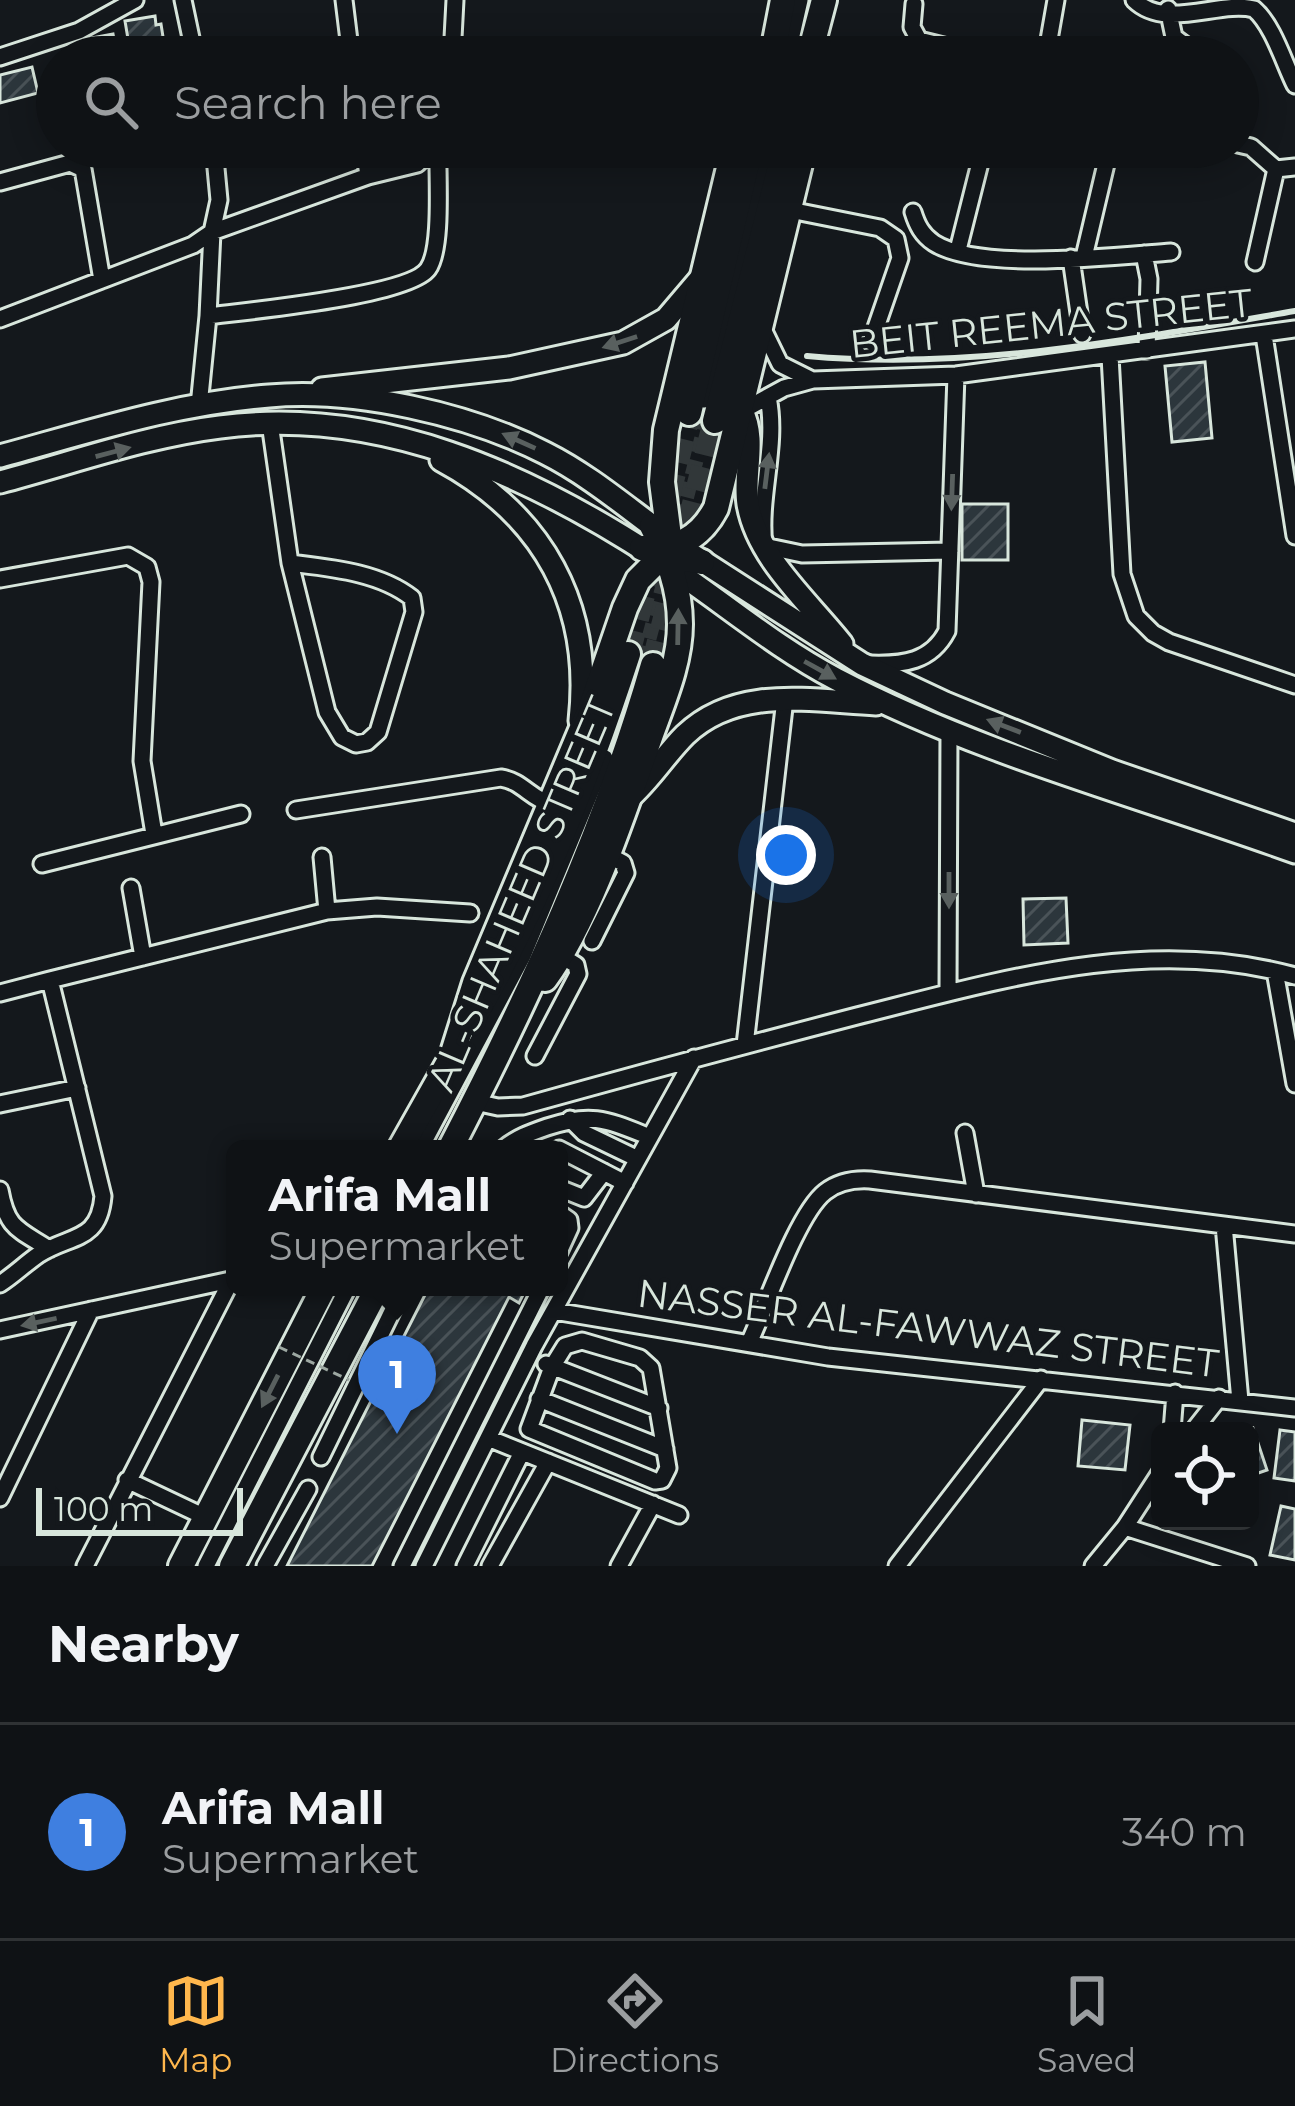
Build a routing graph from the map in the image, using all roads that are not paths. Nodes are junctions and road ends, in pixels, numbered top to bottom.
1 (135, 0) edge
2 (183, 0) edge
3 (344, 0) edge
4 (455, 0) edge
5 (783, 0) edge
6 (804, 0) edge
7 (824, 0) edge
8 (1056, 0) edge
9 (1134, 0) edge
10 (914, 4) dead end
11 (1168, 9) junction
12 (64, 36) edge
13 (191, 36) edge
14 (348, 36) edge
15 (453, 36) edge
16 (780, 36) edge
17 (788, 36) edge
18 (815, 36) edge
19 (917, 36) edge
20 (1050, 36) edge
21 (1174, 36) edge
22 (36, 45) edge
23 (0, 57) edge
24 (1295, 85) edge
25 (1259, 154) edge
26 (1295, 167) edge
27 (52, 168) edge
28 (79, 168) edge
29 (216, 168) edge
30 (367, 168) edge
31 (401, 168) edge
32 (436, 168) edge
33 (729, 168) edge
34 (747, 168) edge
35 (765, 168) edge
36 (779, 168) edge
37 (799, 168) edge
38 (979, 168) edge
39 (1104, 168) edge
40 (1276, 169) junction
41 (368, 176) junction
42 (0, 182) edge
43 (790, 210) junction
44 (913, 212) dead end
45 (212, 232) junction
46 (958, 250) junction
47 (1171, 252) dead end
48 (1144, 254) junction
49 (1078, 258) junction
50 (1255, 262) dead end
51 (705, 268) junction
52 (102, 280) junction
53 (208, 316) junction
54 (0, 320) edge
55 (761, 325) junction
56 (1295, 329) edge
57 (1082, 334) dead end
58 (1264, 334) junction
59 (872, 342) dead end
60 (1147, 350) junction
61 (1110, 356) junction
62 (956, 375) junction
63 (813, 380) junction
64 (290, 395) junction
65 (768, 397) junction
66 (199, 406) junction
67 (742, 411) junction
68 (703, 417) junction
69 (270, 423) junction
70 (404, 440) junction
71 (0, 456) edge
72 (0, 482) edge
73 (1295, 536) edge
74 (764, 546) junction
75 (950, 551) junction
76 (670, 553) junction
77 (290, 563) junction
78 (0, 579) edge
79 (640, 659) junction
80 (858, 661) junction
81 (1295, 665) edge
82 (1276, 679) junction
83 (1295, 685) edge
84 (785, 700) junction
85 (891, 705) junction
86 (950, 730) junction
87 (578, 739) junction
88 (628, 800) junction
89 (551, 804) junction
90 (296, 811) dead end
91 (241, 814) dead end
92 (154, 834) junction
93 (1295, 834) edge
94 (1295, 852) edge
95 (606, 854) junction
96 (322, 857) dead end
97 (42, 864) dead end
98 (130, 889) dead end
99 (327, 911) junction
100 (470, 914) dead end
101 (592, 941) dead end
102 (560, 956) junction
103 (143, 957) junction
104 (1275, 970) junction
105 (1295, 976) edge
106 (50, 980) junction
107 (948, 991) junction
108 (0, 993) edge
109 (523, 1002) junction
110 (745, 1045) junction
111 (452, 1056) junction
112 (536, 1056) dead end
113 (694, 1058) junction
114 (1295, 1084) edge
115 (77, 1088) junction
116 (475, 1102) junction
117 (0, 1104) edge
118 (570, 1119) junction
119 (536, 1131) junction
120 (965, 1133) dead end
121 (650, 1137) junction
122 (405, 1140) edge
123 (429, 1140) edge
124 (455, 1140) edge
125 (520, 1140) edge
126 (548, 1140) edge
127 (568, 1154) edge
128 (638, 1159) junction
129 (604, 1172) junction
130 (625, 1183) junction
131 (0, 1190) edge
132 (568, 1193) edge
133 (976, 1194) junction
134 (1224, 1225) junction
135 (1295, 1234) edge
136 (49, 1249) junction
137 (226, 1281) edge
138 (0, 1284) edge
139 (568, 1286) edge
140 (226, 1292) edge
141 (319, 1296) edge
142 (347, 1296) edge
143 (373, 1296) edge
144 (400, 1296) edge
145 (538, 1296) edge
146 (562, 1296) edge
147 (91, 1310) junction
148 (554, 1311) junction
149 (0, 1330) edge
150 (749, 1343) junction
151 (510, 1351) junction
152 (528, 1358) junction
153 (552, 1367) junction
154 (1041, 1379) junction
155 (1175, 1393) junction
156 (539, 1399) junction
157 (1220, 1399) junction
158 (1240, 1401) junction
159 (659, 1408) junction
160 (1295, 1408) edge
161 (502, 1411) junction
162 (1173, 1422) edge
163 (1200, 1422) edge
164 (528, 1424) junction
165 (488, 1438) junction
166 (665, 1449) junction
167 (522, 1452) junction
168 (321, 1457) dead end
169 (548, 1462) junction
170 (127, 1480) junction
171 (444, 1482) junction
172 (1151, 1487) edge
173 (308, 1489) dead end
174 (463, 1491) junction
175 (0, 1498) edge
176 (653, 1504) junction
177 (679, 1514) dead end
178 (205, 1517) junction
179 (1125, 1527) junction
180 (224, 1565) edge
181 (85, 1566) edge
182 (181, 1566) edge
183 (266, 1566) edge
184 (401, 1566) edge
185 (424, 1566) edge
186 (465, 1566) edge
187 (490, 1566) edge
188 (620, 1566) edge
189 (897, 1566) edge
190 (1093, 1566) edge
191 (1247, 1566) edge

1 - 12 street
2 - 13 street
3 - 14 street
4 - 15 street
5 - 16 highway
6 - 17 street
7 - 18 highway
8 - 20 street
9 - 11 street
10 - 19 street
11 - 21 street
11 - 24 street
22 - 23 street
25 - 40 street
26 - 40 street
27 - 42 street
28 - 52 street
29 - 45 street
30 - 41 street
31 - 41 street
32 - 53 street
33 - 51 highway
34 - 68 highway
35 - 68 street
36 - 68 highway
37 - 43 highway
38 - 46 street
39 - 49 street
40 - 50 street
41 - 45 street
43 - 55 highway
43 - 59 street
44 - 46 street
45 - 52 street
45 - 53 street
46 - 49 street
47 - 48 street
48 - 49 street
48 - 60 street
49 - 57 street
51 -> 64 main road
51 - 76 highway
52 - 54 street
53 - 66 street
55 - 63 street, BEIT REEMA STREET
55 - 67 highway
56 - 58 street, BEIT REEMA STREET
58 - 60 street, BEIT REEMA STREET
58 - 73 street
60 - 61 street, BEIT REEMA STREET
61 - 62 street, BEIT REEMA STREET
61 - 82 street
62 - 63 street, BEIT REEMA STREET
62 -> 75 street
63 - 65 street, BEIT REEMA STREET
64 - 66 main road
76 -> 64 main road
65 - 67 street, BEIT REEMA STREET
74 -> 65 street
66 - 71 main road
67 - 74 main road
67 - 76 highway
69 - 70 main road
72 -> 69 main road
69 - 77 street
70 - 76 main road
70 - 87 main road
74 - 75 street
74 - 80 main road
75 - 80 street
76 - 80 main road
76 -> 85 main road
76 - 87 highway
88 -> 76 highway
77 - 77 street
78 - 92 street
79 - 109 highway, AL-SHAHEED STREET
79 - 111 highway, AL-SHAHEED STREET
79 - 123 street
93 -> 80 main road
81 - 82 street
82 - 83 street
84 - 85 main road
84 - 88 main road
84 - 110 street
85 - 86 main road
86 - 94 main road
86 -> 107 street
87 - 89 highway
88 - 95 highway
89 - 90 street
89 - 111 highway
91 - 92 street
92 - 97 street
95 - 101 street
95 - 102 highway
96 - 99 street
98 - 103 street
99 - 100 street
99 - 103 street
102 - 109 highway
102 - 112 street
103 - 106 street
104 - 105 street
104 - 107 street
104 - 114 street
106 - 108 street
106 - 115 street
107 - 110 street
109 - 116 highway, AL-SHAHEED STREET
110 - 113 street
111 - 122 highway, AL-SHAHEED STREET
113 - 116 street
113 - 121 street
115 - 117 street
115 - 136 street
116 - 124 highway, AL-SHAHEED STREET
118 - 119 street
118 - 121 street
118 - 128 street
119 - 125 street
119 - 126 street
120 - 133 street
121 - 128 street
127 - 129 street
128 - 130 street
129 - 130 street
129 - 132 street
130 - 139 street
131 - 136 street
133 - 134 street
133 - 150 street
134 - 135 street
134 - 158 street
136 - 138 street
137 - 147 street
140 - 170 street
141 -> 178 highway
142 - 180 street
143 - 180 highway
144 - 168 street
145 - 151 street
146 - 148 street
147 -> 149 street
147 - 175 street
148 - 150 street, NASSER AL-FAWWAZ STREET
148 - 152 street
150 - 154 street, NASSER AL-FAWWAZ STREET
151 - 152 street
151 - 171 street
152 - 153 street
152 - 161 street
153 - 156 street
153 - 159 street
153 - 159 street
154 - 155 street, NASSER AL-FAWWAZ STREET
154 - 189 street
155 - 157 street, NASSER AL-FAWWAZ STREET
155 - 162 street
156 - 164 street
156 - 166 street
157 - 158 street, NASSER AL-FAWWAZ STREET
157 - 163 street
158 - 160 street, NASSER AL-FAWWAZ STREET
159 - 166 street
161 - 164 street
161 - 165 street
164 - 166 street
165 - 167 street
165 - 174 street
167 - 169 street
167 - 186 street
169 - 176 street
169 - 187 street
170 - 178 street
170 - 181 street
171 - 174 street
171 - 184 street
172 - 179 street
173 - 183 street
174 - 185 street
176 - 177 street
176 - 188 street
178 - 182 highway
179 - 190 street
179 - 191 street

